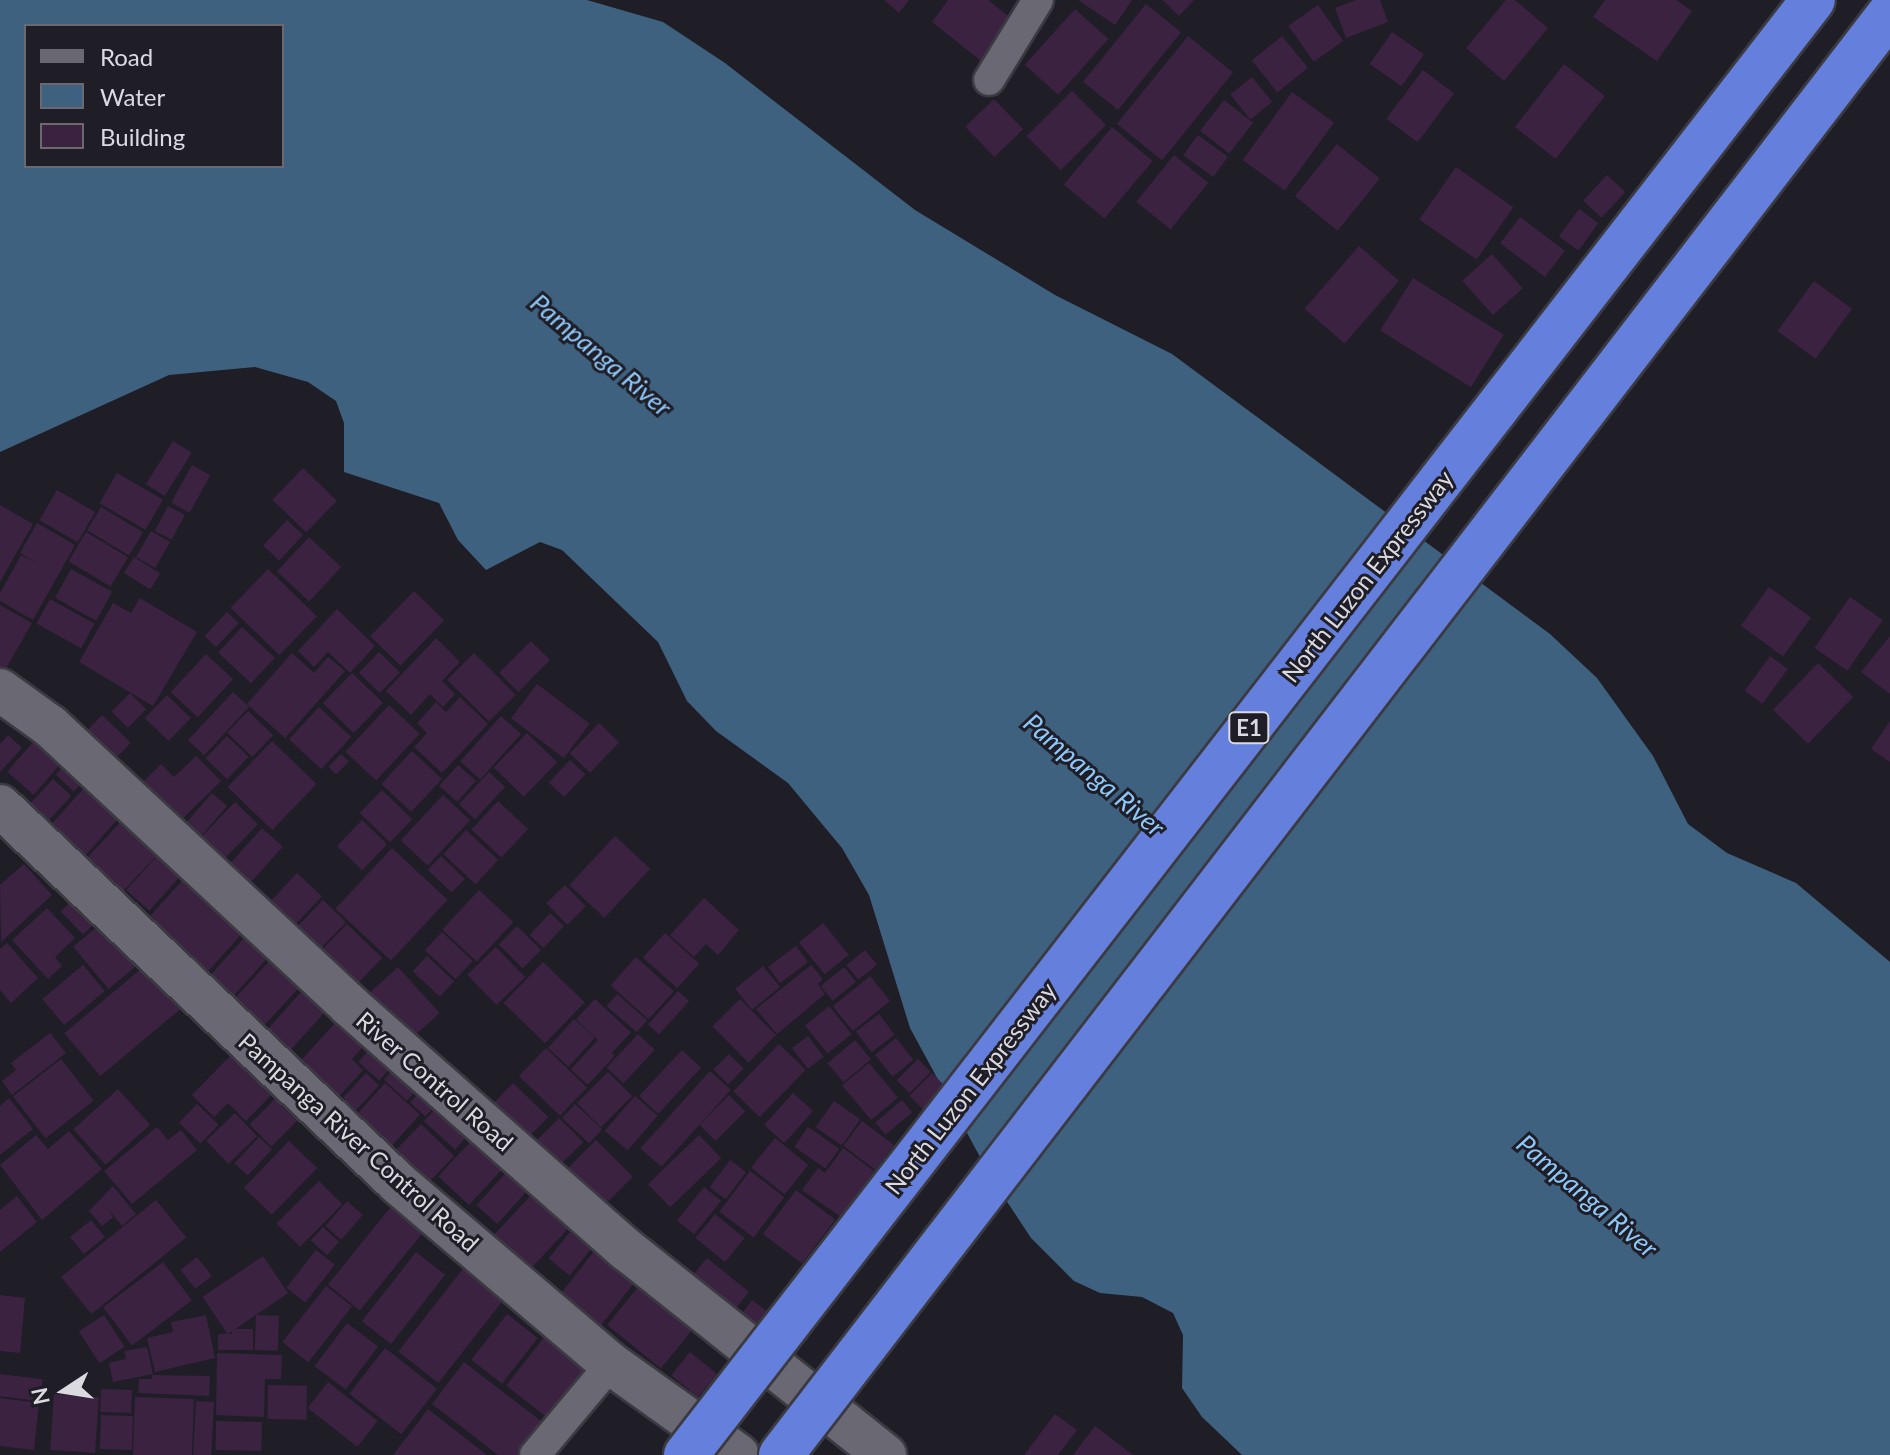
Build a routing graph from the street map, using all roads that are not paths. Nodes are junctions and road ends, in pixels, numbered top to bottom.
1 (1038, 0) edge
2 (1813, 0) edge
3 (1890, 13) edge
4 (989, 80) dead end
5 (0, 690) edge
6 (0, 806) edge
7 (611, 1364) junction
8 (535, 1455) edge
9 (686, 1455) edge
10 (738, 1455) edge
11 (781, 1455) edge
12 (885, 1455) edge

1 - 4 street
2 - 9 highway, North Luzon Expressway / E1, bridge
3 - 11 highway, bridge
5 - 12 street, River Control Road
6 - 7 street, Pampanga River Control Road
7 - 8 street
7 - 10 street, Pampanga River Control Road

